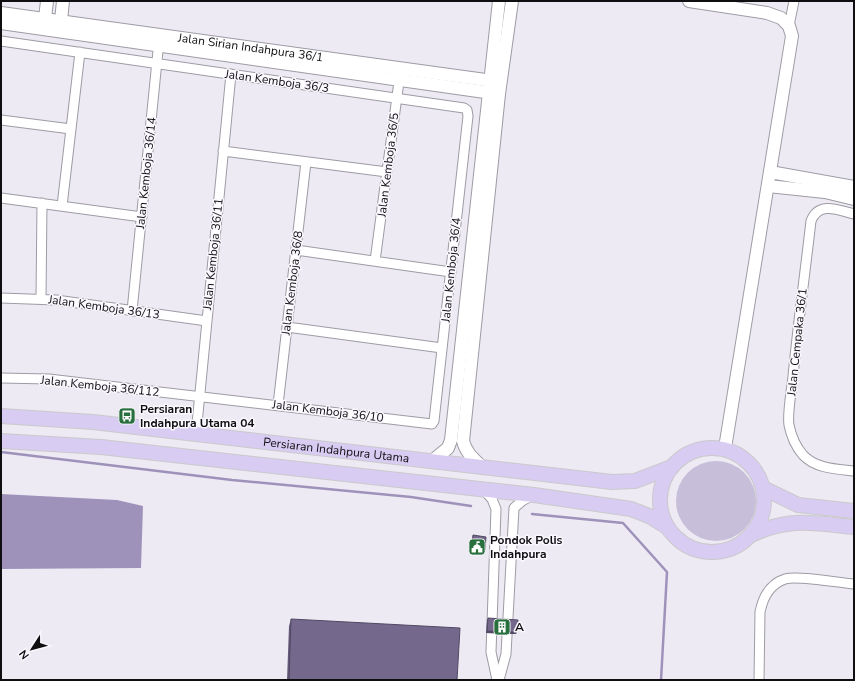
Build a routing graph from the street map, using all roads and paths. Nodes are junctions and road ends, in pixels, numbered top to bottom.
1 (47, 1) edge
2 (63, 1) edge
3 (499, 1) edge
4 (512, 1) edge
5 (689, 1) edge
6 (794, 1) edge
7 (1, 13) edge
8 (1, 23) edge
9 (44, 24) junction
10 (789, 26) junction
11 (60, 27) junction
12 (1, 41) edge
13 (159, 41) junction
14 (80, 52) junction
15 (157, 64) junction
16 (231, 74) junction
17 (400, 74) junction
18 (495, 88) junction
19 (397, 98) junction
20 (468, 116) joint
21 (1, 120) edge
22 (71, 129) junction
23 (224, 151) junction
24 (306, 162) junction
25 (387, 172) junction
26 (770, 172) junction
27 (768, 186) junction
28 (854, 187) edge
29 (1, 198) edge
30 (854, 199) edge
31 (42, 203) junction
32 (62, 206) junction
33 (854, 214) edge
34 (142, 217) junction
35 (296, 250) junction
36 (375, 261) junction
37 (451, 272) junction
38 (1, 298) edge
39 (41, 299) junction
40 (132, 311) junction
41 (207, 321) junction
42 (287, 327) junction
43 (442, 348) junction
44 (1, 378) edge
45 (200, 396) junction
46 (278, 405) junction
47 (1, 416) edge
48 (432, 424) joint
49 (196, 434) junction
50 (1, 440) edge
51 (725, 448) junction
52 (431, 462) junction
53 (483, 468) junction
54 (669, 468) junction
55 (854, 471) edge
56 (763, 488) junction
57 (483, 489) junction
58 (534, 495) junction
59 (854, 511) edge
60 (667, 527) junction
61 (854, 527) edge
62 (751, 535) junction
63 (854, 584) edge
64 (498, 680) edge
65 (759, 680) edge

1 - 9 street
2 - 11 street
3 - 18 street
4 - 18 street
5 - 10 street
6 - 10 street
7 - 9 street, Jalan Sirian Indahpura 36/1
8 - 9 street, Jalan Sirian Indahpura 36/1
9 - 11 street, Jalan Sirian Indahpura 36/1
10 - 26 street
11 - 13 street, Jalan Sirian Indahpura 36/1
12 - 14 street, Jalan Kemboja 36/3
13 - 15 street, Jalan Kemboja 36/14
13 - 17 street, Jalan Sirian Indahpura 36/1
14 - 15 street, Jalan Kemboja 36/3
14 - 22 street
15 - 16 street, Jalan Kemboja 36/3
15 - 34 street, Jalan Kemboja 36/14
16 - 19 street, Jalan Kemboja 36/3
16 - 23 street, Jalan Kemboja 36/11
17 - 18 street, Jalan Sirian Indahpura 36/1
17 - 19 street, Jalan Kemboja 36/5
18 - 52 street
18 - 53 street
19 - 20 street, Jalan Kemboja 36/3
19 - 25 street, Jalan Kemboja 36/5
20 - 37 street, Jalan Kemboja 36/4
21 - 22 street
22 - 32 street
23 - 24 street
23 - 41 street, Jalan Kemboja 36/11
24 - 25 street
24 - 35 street, Jalan Kemboja 36/8
25 - 36 street, Jalan Kemboja 36/5
26 - 27 street
26 - 28 street
27 - 30 street
27 - 51 street
29 - 31 street
31 - 32 street
31 - 39 street
32 - 34 street
33 - 55 street, Jalan Cempaka 36/1
34 - 40 street, Jalan Kemboja 36/14
35 - 36 street
35 - 42 street, Jalan Kemboja 36/8
36 - 37 street
37 - 43 street, Jalan Kemboja 36/4
38 - 39 street, Jalan Kemboja 36/13
39 - 40 street, Jalan Kemboja 36/13
40 - 41 street, Jalan Kemboja 36/13
41 - 45 street, Jalan Kemboja 36/11
42 - 43 street
42 - 46 street, Jalan Kemboja 36/8
43 - 48 street, Jalan Kemboja 36/4
44 - 45 street, Jalan Kemboja 36/112
45 - 46 street, Jalan Kemboja 36/10
45 - 49 street, Jalan Kemboja 36/11
46 - 48 street, Jalan Kemboja 36/10
47 - 49 main road, Persiaran Indahpura Utama
49 - 52 main road, Persiaran Indahpura Utama
50 - 57 main road, Persiaran Indahpura Utama
51 - 54 main road
51 - 56 main road
52 - 53 main road, Persiaran Indahpura Utama
53 - 54 main road, Persiaran Indahpura Utama
54 - 60 main road
56 - 59 main road
56 - 62 main road
57 - 58 main road, Persiaran Indahpura Utama
57 - 64 street
58 - 60 main road, Persiaran Indahpura Utama
58 - 64 street
60 - 62 main road
61 - 62 main road
63 - 65 street

